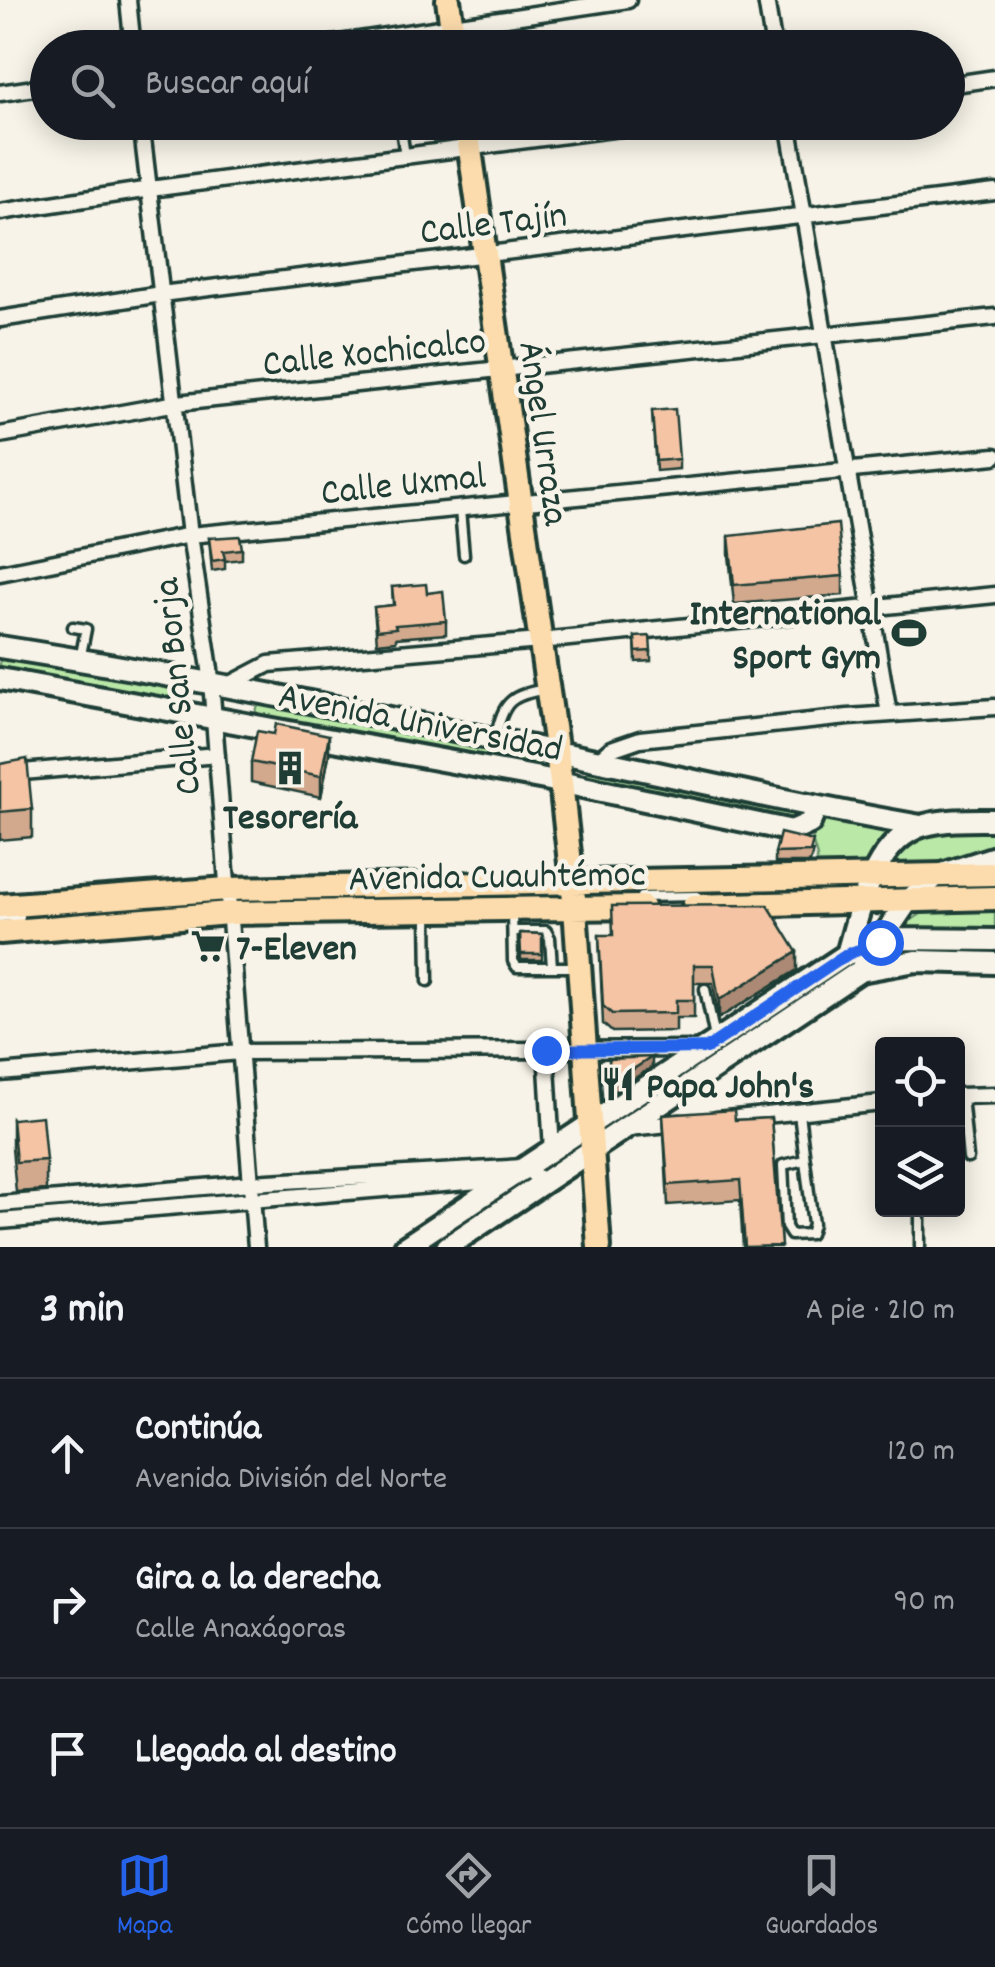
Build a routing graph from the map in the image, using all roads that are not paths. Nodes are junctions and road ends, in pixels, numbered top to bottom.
1 (128, 0) edge
2 (448, 0) edge
3 (628, 0) edge
4 (766, 0) edge
5 (130, 30) edge
6 (452, 30) edge
7 (486, 30) edge
8 (771, 30) edge
9 (995, 78) edge
10 (965, 82) edge
11 (30, 89) edge
12 (0, 93) edge
13 (143, 140) edge
14 (403, 140) edge
15 (469, 140) edge
16 (531, 140) edge
17 (791, 140) edge
18 (470, 148) junction
19 (405, 156) junction
20 (150, 189) junction
21 (995, 192) edge
22 (0, 212) edge
23 (804, 214) junction
24 (485, 255) junction
25 (160, 294) junction
26 (995, 317) edge
27 (0, 319) edge
28 (825, 333) junction
29 (503, 369) junction
30 (177, 403) junction
31 (0, 434) edge
32 (995, 456) edge
33 (848, 470) junction
34 (520, 504) junction
35 (460, 510) junction
36 (190, 535) junction
37 (464, 555) dead end
38 (0, 573) edge
39 (995, 594) edge
40 (871, 607) junction
41 (73, 626) dead end
42 (540, 640) junction
43 (0, 647) edge
44 (80, 660) junction
45 (0, 679) edge
46 (219, 686) junction
47 (548, 689) junction
48 (995, 707) edge
49 (889, 714) junction
50 (214, 717) junction
51 (495, 740) junction
52 (557, 752) junction
53 (217, 755) junction
54 (598, 760) junction
55 (0, 774) edge
56 (561, 782) junction
57 (816, 808) junction
58 (995, 820) edge
59 (921, 826) junction
60 (995, 857) edge
61 (995, 874) edge
62 (930, 880) junction
63 (995, 884) edge
64 (868, 889) junction
65 (579, 895) junction
66 (995, 898) edge
67 (228, 900) junction
68 (907, 902) junction
69 (0, 906) edge
70 (426, 908) junction
71 (57, 913) dead end
72 (38, 914) dead end
73 (0, 918) edge
74 (512, 920) junction
75 (0, 932) edge
76 (995, 940) edge
77 (880, 942) junction
78 (854, 962) junction
79 (995, 962) edge
80 (552, 966) junction
81 (579, 967) junction
82 (428, 981) dead end
83 (705, 989) dead end
84 (712, 1045) junction
85 (546, 1050) junction
86 (585, 1050) junction
87 (240, 1052) junction
88 (0, 1073) edge
89 (995, 1095) edge
90 (965, 1096) edge
91 (875, 1105) edge
92 (798, 1112) junction
93 (589, 1126) junction
94 (964, 1127) edge
95 (626, 1128) junction
96 (552, 1150) junction
97 (591, 1150) junction
98 (968, 1158) dead end
99 (804, 1160) junction
100 (516, 1173) junction
101 (251, 1183) junction
102 (537, 1189) junction
103 (253, 1200) junction
104 (24, 1202) junction
105 (0, 1204) edge
106 (920, 1217) edge
107 (26, 1218) junction
108 (0, 1220) edge
109 (256, 1247) edge
110 (405, 1247) edge
111 (446, 1247) edge
112 (600, 1247) edge
113 (920, 1247) edge

1 - 5 street
2 - 6 main road
3 - 7 street
4 - 8 street
9 - 10 street
11 - 12 street
13 - 20 street, Calle San Borja
14 - 19 lane
15 - 18 main road, Ángel Urraza
16 - 18 street
17 - 23 street
18 - 19 street
18 - 24 main road, Ángel Urraza
19 - 20 street
20 - 22 street
20 - 25 street, Calle San Borja
21 - 23 street, Calle Tajín
23 - 24 street, Calle Tajín
23 - 28 street
24 - 25 street, Calle Tajín
24 - 29 main road, Ángel Urraza
25 - 27 street, Calle Tajín
25 - 30 street, Calle San Borja
26 - 28 street, Calle Xochicalco
28 - 29 street, Calle Xochicalco
28 - 33 street
29 - 30 street, Calle Xochicalco
29 - 34 main road, Ángel Urraza
30 - 31 street, Calle Xochicalco
30 - 36 street, Calle San Borja
32 - 33 street, Calle Uxmal
33 - 34 street, Calle Uxmal
33 - 40 street
34 - 35 street, Calle Uxmal
34 - 42 main road, Ángel Urraza
35 - 36 street, Calle Uxmal
35 - 37 lane
36 - 38 street, Calle Uxmal
36 - 46 street, Calle San Borja
39 - 40 street
40 - 42 street
40 - 49 street
41 - 44 lane
42 - 46 street
42 - 47 main road, Ángel Urraza
43 - 44 main road, Avenida Universidad
44 - 46 main road, Avenida Universidad
45 - 50 main road, Avenida Universidad
46 - 50 street, Calle San Borja
46 - 51 main road, Avenida Universidad
47 - 51 lane
47 - 52 main road, Ángel Urraza
48 - 49 street
49 - 54 street
50 - 53 street, Calle San Borja
50 - 56 main road, Avenida Universidad
51 - 52 main road, Avenida Universidad
52 - 54 main road, Avenida Universidad
52 - 56 main road, Ángel Urraza
53 - 55 street
53 - 67 street, Calle San Borja
54 - 57 main road, Avenida Universidad
56 - 57 main road, Avenida Universidad
56 - 65 main road
57 - 59 main road, Avenida Universidad
58 - 59 main road, Avenida Universidad
59 - 64 main road
60 - 62 main road
61 - 62 main road, Avenida Cuauhtémoc
62 - 63 lane
62 - 64 main road, Avenida Cuauhtémoc
62 - 68 main road
64 - 65 main road, Avenida Cuauhtémoc
64 - 68 main road, Avenida Cuauhtémoc
64 - 78 main road
65 - 67 main road, Avenida Cuauhtémoc
65 - 74 main road, Avenida Cuauhtémoc
65 - 81 main road
66 - 68 main road, Avenida Cuauhtémoc
67 - 69 main road, Avenida Cuauhtémoc
67 - 70 main road, Avenida Cuauhtémoc
67 - 71 lane
67 - 75 main road, Avenida Cuauhtémoc
67 - 87 street, Calle San Borja
68 - 77 main road
70 - 74 main road, Avenida Cuauhtémoc
70 - 82 lane
72 - 73 lane
74 - 80 lane
74 - 80 lane
76 - 77 main road
77 - 78 main road
78 - 79 main road
78 - 84 main road
78 - 95 main road
80 - 81 lane
81 - 86 main road
83 - 84 lane
84 - 86 street
84 - 93 main road
85 - 86 street
85 - 87 street
85 - 96 street
86 - 93 main road
87 - 88 street
87 - 101 street, Calle San Borja
89 - 90 street
91 - 92 street
92 - 95 street
92 - 99 lane
93 - 96 main road
93 - 97 main road
94 - 98 lane
95 - 97 main road
96 - 100 main road
97 - 102 main road
97 - 112 main road
99 - 99 lane
100 - 101 street
100 - 102 street
100 - 103 street
100 - 110 main road
101 - 103 street, Calle San Borja
101 - 104 street
102 - 111 main road
103 - 107 street
103 - 109 street, Calle San Borja
104 - 105 street
104 - 107 street
106 - 113 lane
107 - 108 street

